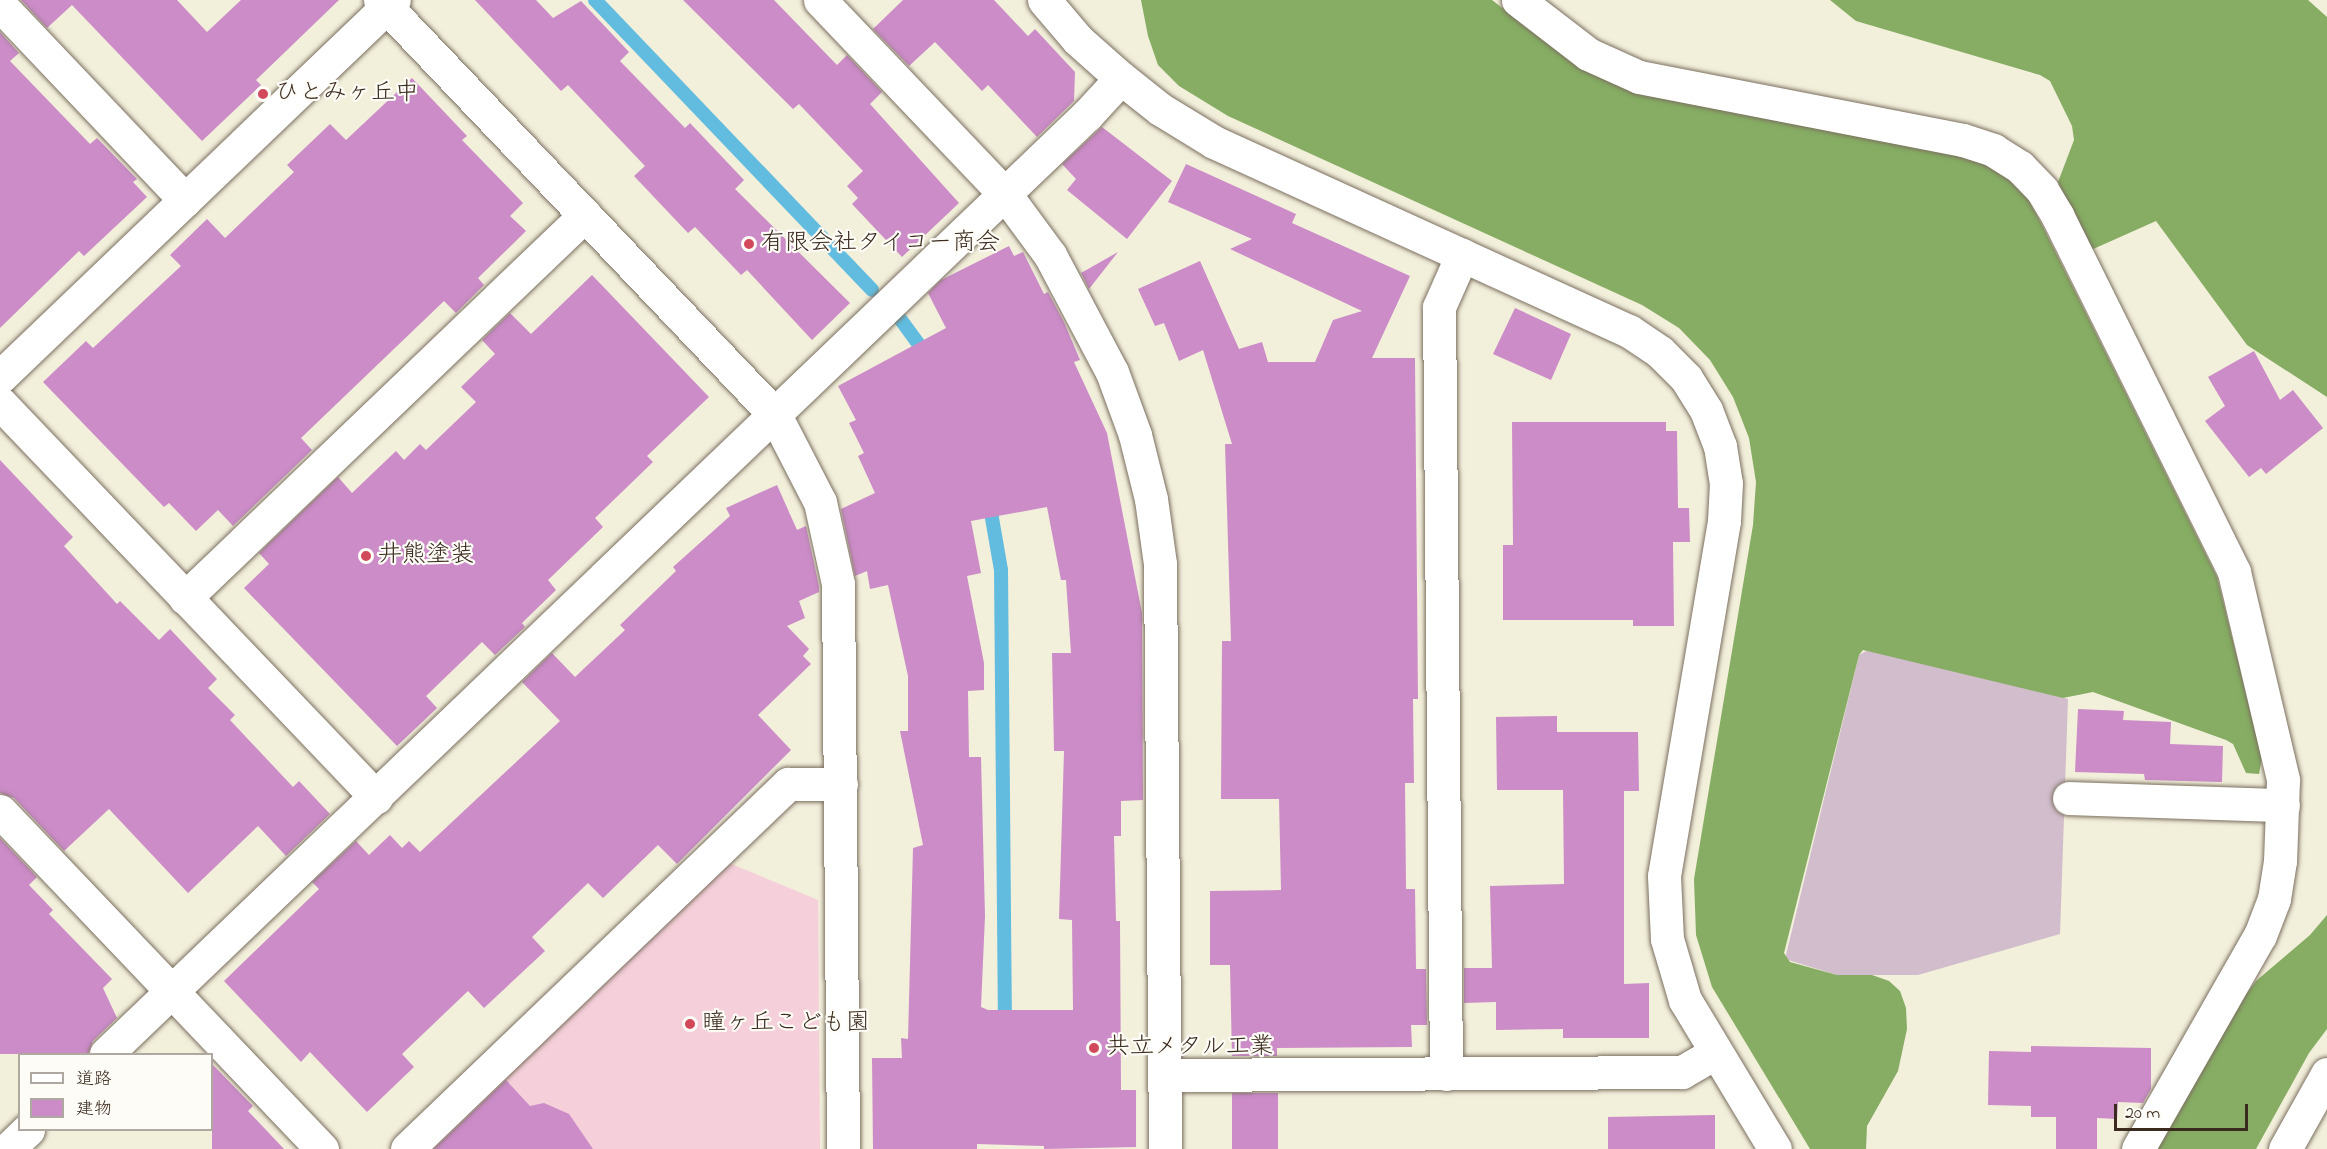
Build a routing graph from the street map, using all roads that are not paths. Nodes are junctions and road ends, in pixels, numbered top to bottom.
1 (820, 0) edge
2 (1044, 0) edge
3 (1518, 0) edge
4 (387, 2) edge
5 (0, 5) edge
6 (1121, 78) junction
7 (1005, 194) junction
8 (185, 200) junction
9 (585, 215) junction
10 (1462, 255) junction
11 (0, 377) edge
12 (0, 402) edge
13 (775, 415) junction
14 (185, 598) junction
15 (841, 784) junction
16 (376, 797) junction
17 (2068, 798) dead end
18 (2283, 805) junction
19 (0, 812) edge
20 (172, 992) junction
21 (1716, 1052) junction
22 (107, 1053) edge
23 (1446, 1074) junction
24 (2327, 1074) edge
25 (1165, 1075) junction
26 (27, 1131) edge
27 (8, 1149) edge
28 (322, 1149) edge
29 (406, 1149) edge
30 (843, 1149) edge
31 (1165, 1149) edge
32 (1775, 1149) edge
33 (2138, 1149) edge
34 (2285, 1149) edge

1 - 7 street
2 - 6 street
3 - 18 street
4 - 8 street
4 - 9 street
5 - 8 street
6 - 7 street
6 - 10 street
7 - 13 street
7 - 25 street
8 - 11 street
9 - 13 street
9 - 14 street
10 - 21 street
10 - 23 street
12 - 14 street
13 - 15 street
13 - 16 street
14 - 16 street
15 - 29 street
15 - 30 street
16 - 20 street
17 - 18 street
18 - 33 street
19 - 20 street
20 - 22 street
20 - 28 street
21 - 23 street
21 - 32 street
23 - 25 street
24 - 34 street
25 - 31 street
26 - 27 street

